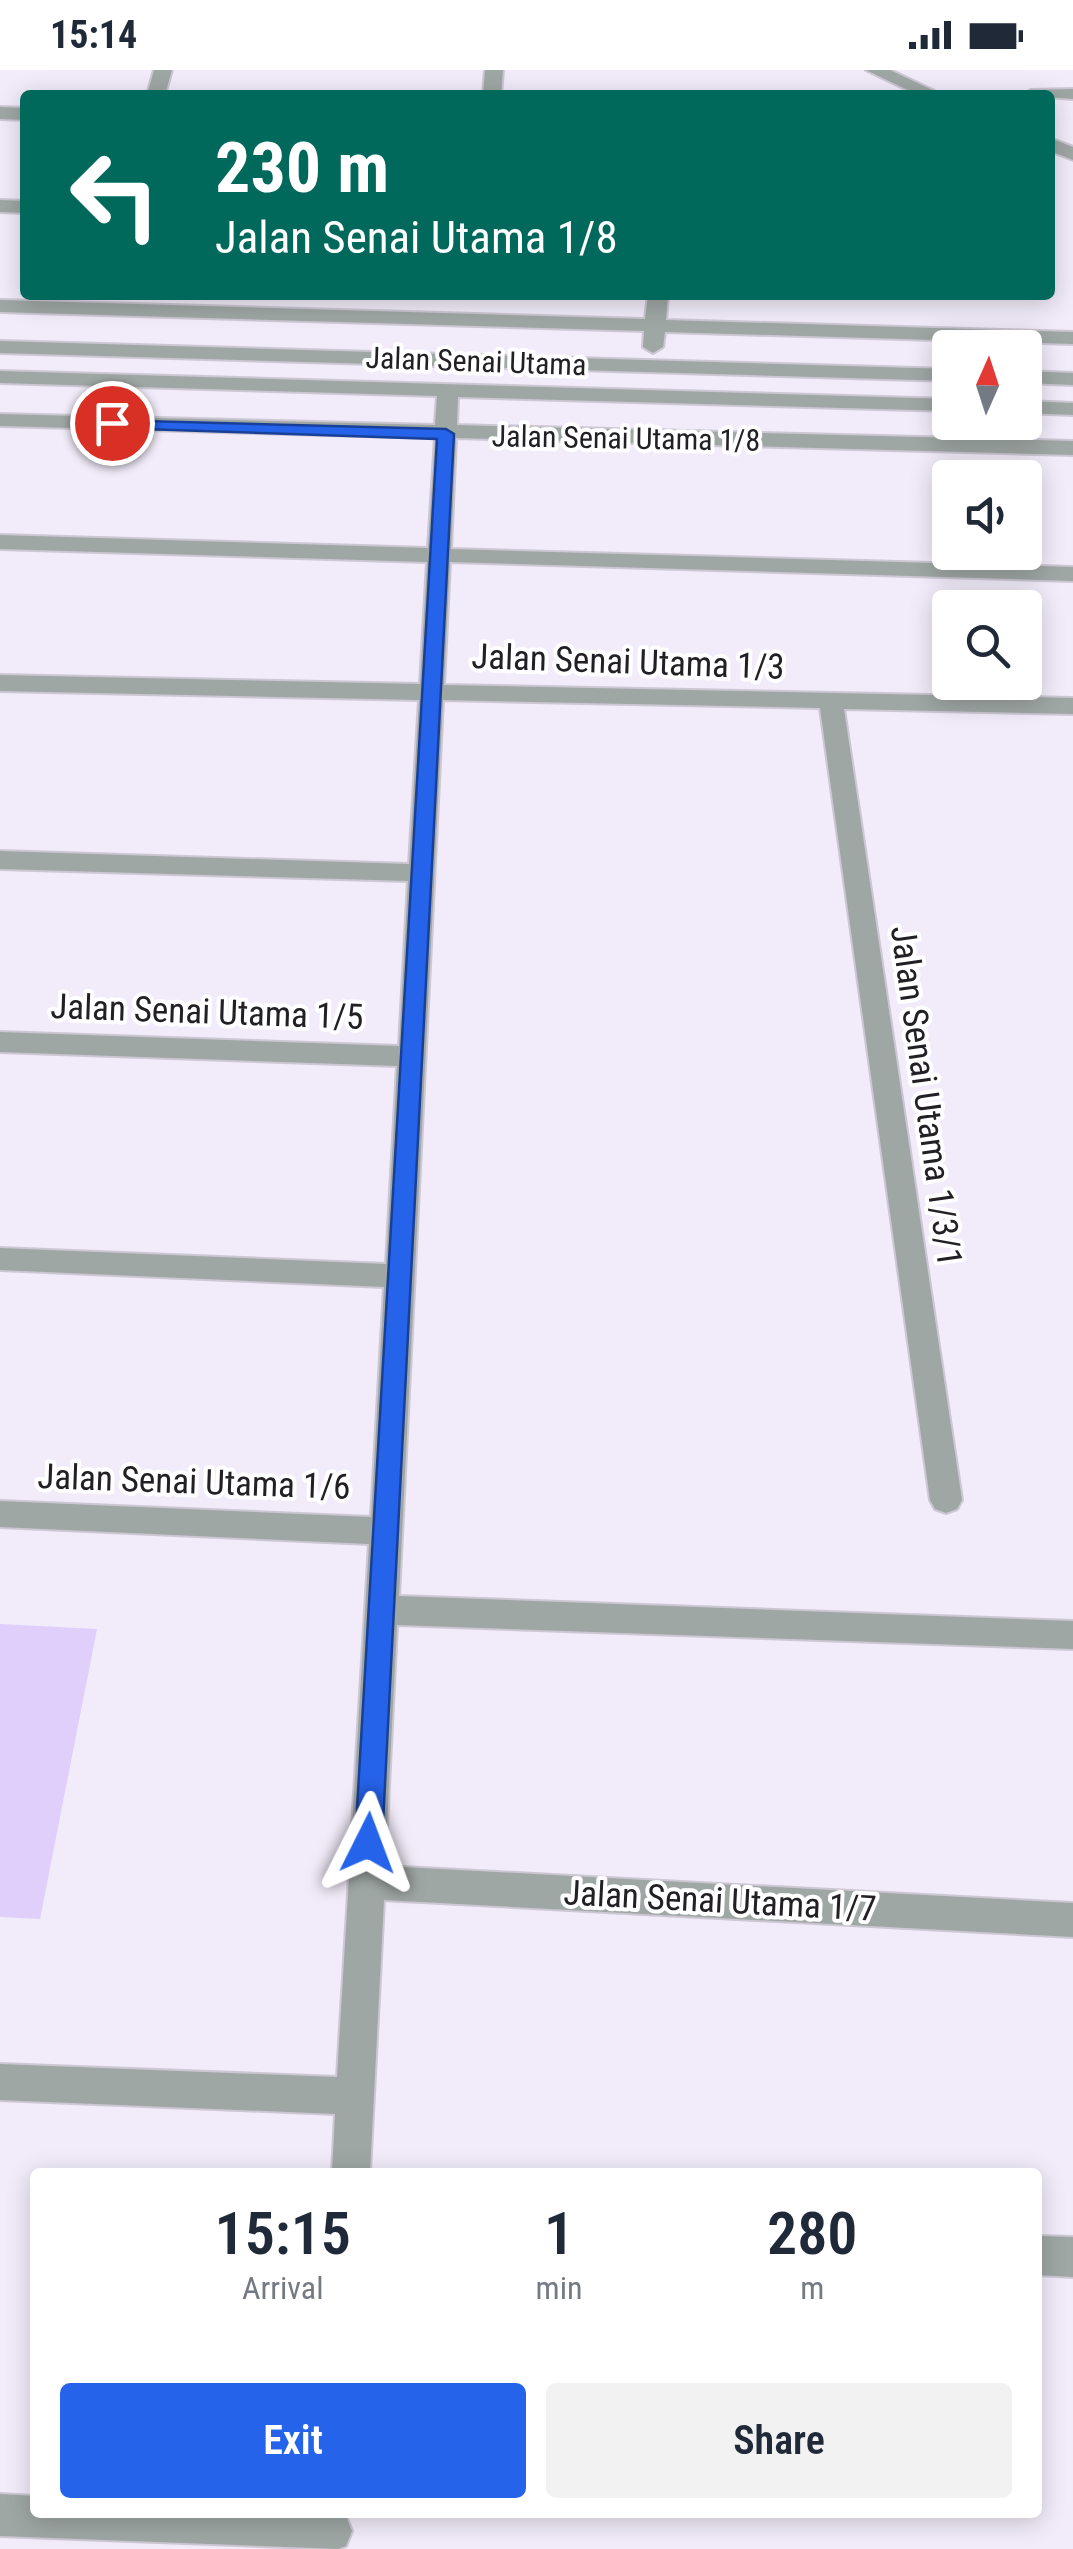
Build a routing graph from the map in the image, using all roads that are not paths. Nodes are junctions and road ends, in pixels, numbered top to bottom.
1 (875, 70) edge
2 (922, 90) edge
3 (658, 300) edge
4 (31, 301) edge
5 (0, 306) edge
6 (655, 327) junction
7 (1073, 338) edge
8 (0, 347) edge
9 (652, 366) junction
10 (932, 374) edge
11 (0, 377) edge
12 (1042, 377) edge
13 (1073, 378) edge
14 (448, 390) junction
15 (932, 404) edge
16 (1042, 408) edge
17 (1073, 409) edge
18 (0, 420) edge
19 (446, 434) junction
20 (1073, 448) edge
21 (0, 542) edge
22 (439, 554) junction
23 (1073, 574) edge
24 (0, 684) edge
25 (431, 691) junction
26 (832, 704) junction
27 (1073, 706) edge
28 (0, 860) edge
29 (422, 873) junction
30 (0, 1042) edge
31 (411, 1056) junction
32 (0, 1259) edge
33 (400, 1276) junction
34 (946, 1500) dead end
35 (0, 1514) edge
36 (386, 1531) junction
37 (380, 1610) junction
38 (1073, 1635) edge
39 (366, 1882) junction
40 (1073, 1920) edge
41 (0, 2082) edge
42 (354, 2096) junction
43 (350, 2168) edge
44 (1042, 2256) edge
45 (1073, 2258) edge
46 (0, 2515) edge
47 (30, 2516) edge
48 (62, 2518) edge
49 (331, 2531) edge

1 - 2 street
3 - 6 street
4 - 5 street
4 - 6 street
6 - 7 street
6 - 9 street
8 - 9 street, Jalan Senai Utama
9 - 10 street, Jalan Senai Utama
11 - 14 street, Jalan Senai Utama
12 - 13 street
14 - 15 street, Jalan Senai Utama
14 - 19 street
16 - 17 street
18 - 19 street, Jalan Senai Utama 1/8
19 - 20 street, Jalan Senai Utama 1/8
19 - 22 street
21 - 22 street
22 - 23 street
22 - 25 street
24 - 25 street, Jalan Senai Utama 1/3
25 - 26 street, Jalan Senai Utama 1/3
25 - 29 street
26 - 27 street, Jalan Senai Utama 1/3
26 - 34 street, Jalan Senai Utama 1/3/1
28 - 29 street
29 - 31 street
30 - 31 street, Jalan Senai Utama 1/5
31 - 33 street
32 - 33 street
33 - 36 street
35 - 36 street, Jalan Senai Utama 1/6
36 - 37 street
37 - 38 street
37 - 39 street
39 - 40 street, Jalan Senai Utama 1/7
39 - 42 street
41 - 42 street
42 - 43 street
44 - 45 street
46 - 47 street
48 - 49 street

